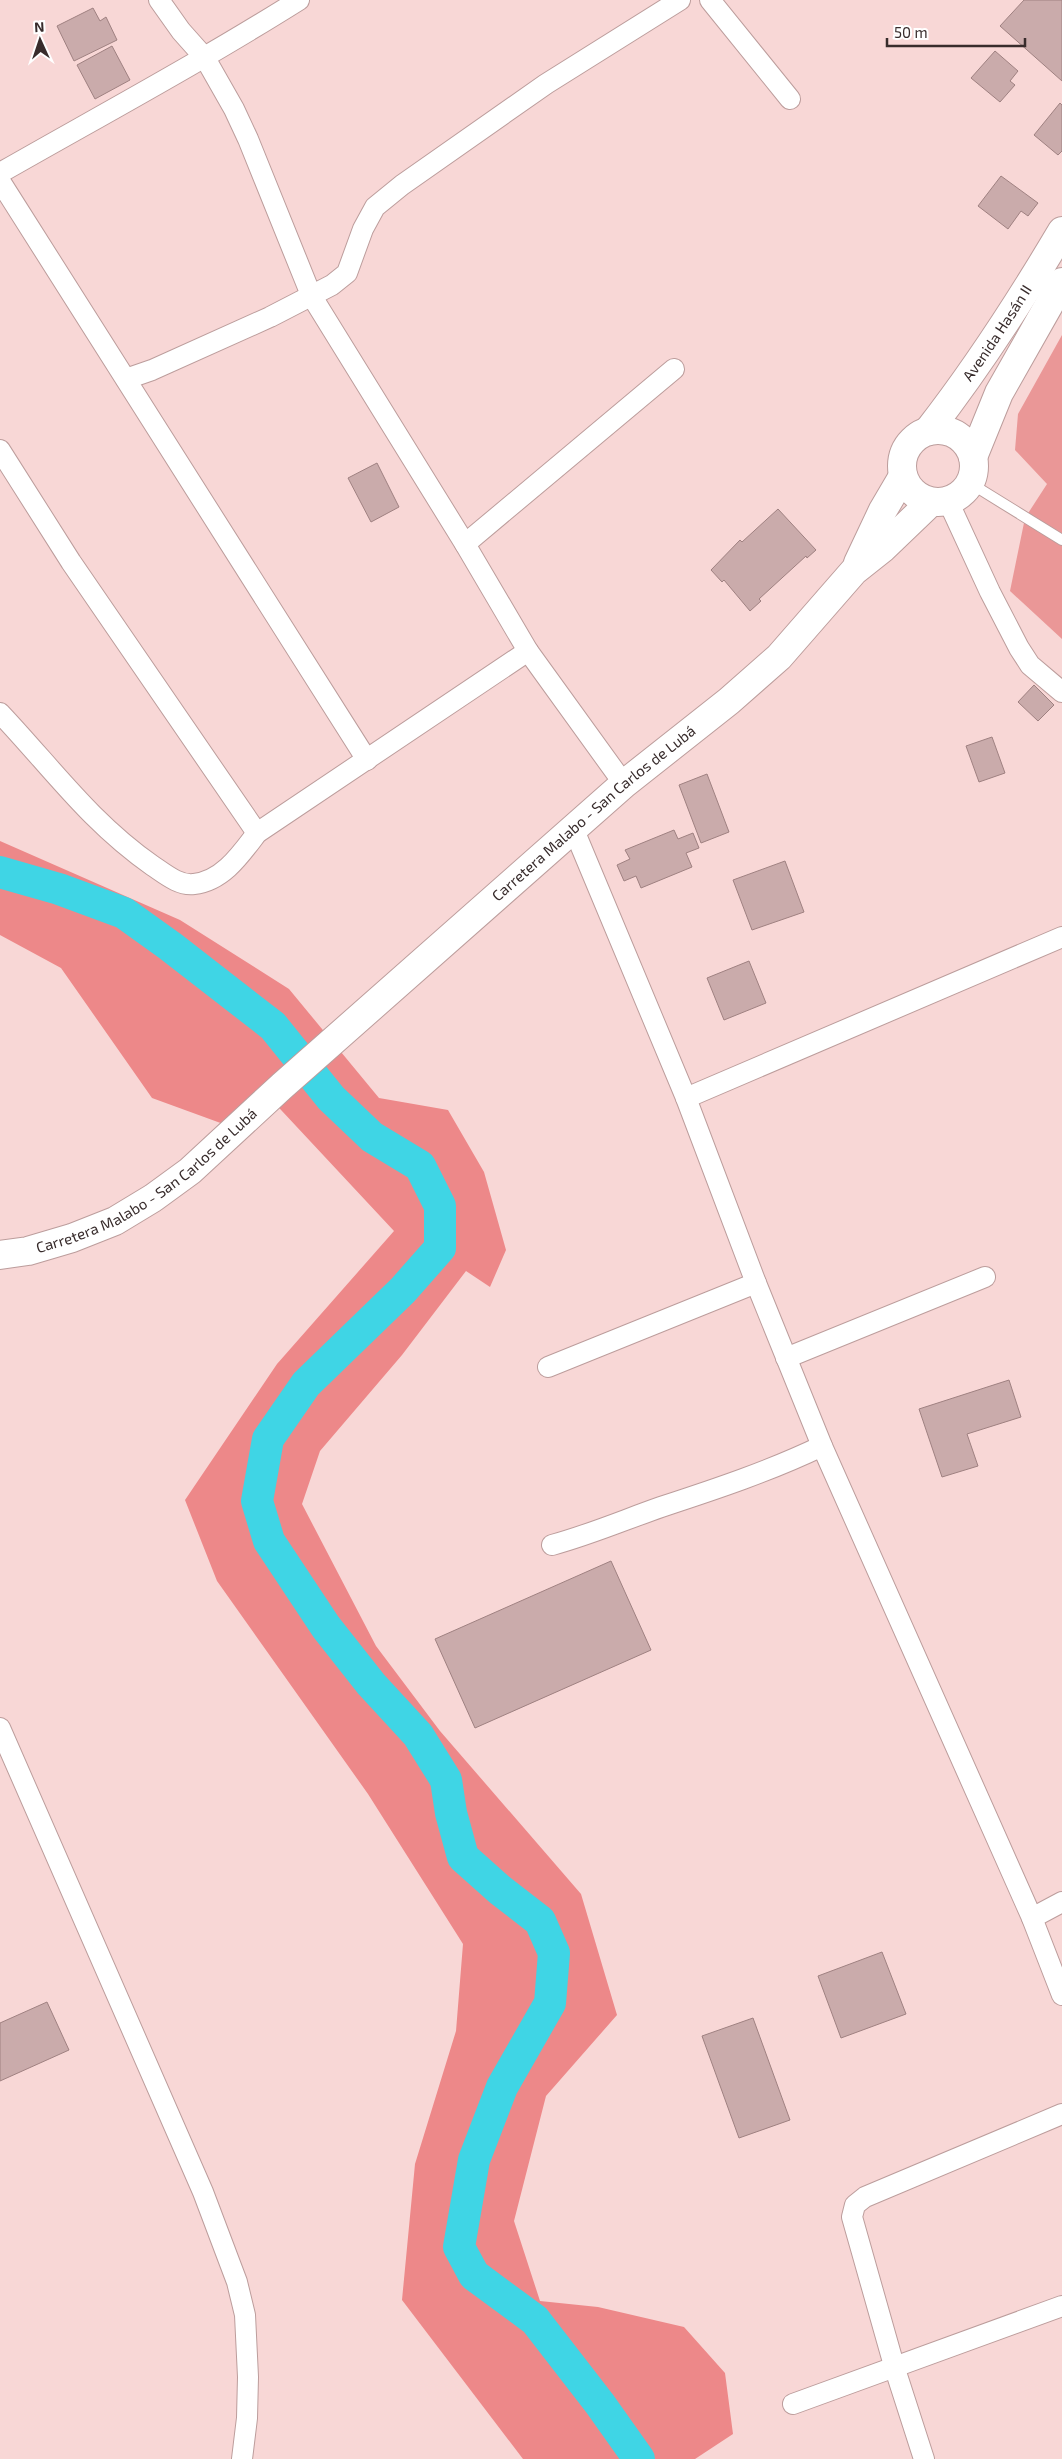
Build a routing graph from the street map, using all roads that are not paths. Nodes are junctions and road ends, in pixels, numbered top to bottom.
1 (160, 0) edge
2 (299, 0) edge
3 (680, 0) edge
4 (710, 0) edge
5 (205, 58) junction
6 (790, 99) dead end
7 (0, 173) edge
8 (0, 181) edge
9 (1062, 230) edge
10 (1062, 282) edge
11 (311, 295) junction
12 (674, 369) dead end
13 (126, 379) junction
14 (928, 431) junction
15 (0, 450) edge
16 (971, 470) junction
17 (903, 476) junction
18 (940, 501) junction
19 (1062, 540) edge
20 (466, 544) junction
21 (854, 571) junction
22 (528, 651) junction
23 (1062, 692) edge
24 (0, 713) edge
25 (367, 760) junction
26 (624, 784) junction
27 (574, 830) junction
28 (257, 833) junction
29 (1062, 936) edge
30 (686, 1098) junction
31 (0, 1255) edge
32 (984, 1277) dead end
33 (756, 1283) junction
34 (786, 1358) junction
35 (548, 1367) dead end
36 (822, 1446) junction
37 (552, 1545) dead end
38 (0, 1728) edge
39 (1062, 1902) edge
40 (1032, 1918) junction
41 (1062, 1995) edge
42 (1062, 2114) edge
43 (1062, 2306) edge
44 (895, 2368) junction
45 (793, 2404) dead end
46 (242, 2459) edge
47 (924, 2459) edge

1 - 5 street
2 - 5 street
3 - 11 street
4 - 6 street
5 - 7 street
5 - 11 street
8 - 13 street
9 - 14 main road, Avenida Hasán II
10 - 16 main road, Avenida Hasán II
11 - 13 street
11 - 20 street
12 - 20 street
13 - 25 street
14 - 16 main road
14 - 17 main road
15 - 28 street
16 - 18 main road
16 - 19 lane
17 - 18 main road
17 - 21 main road, Carretera Malabo - San Carlos de Lubá
18 - 21 main road, Carretera Malabo - San Carlos de Lubá
18 - 23 street
20 - 22 street
21 - 26 main road, Carretera Malabo - San Carlos de Lubá
22 - 25 street
22 - 26 street
24 - 28 street
25 - 28 street
26 - 27 main road, Carretera Malabo - San Carlos de Lubá
27 - 30 street
27 - 31 main road, Carretera Malabo - San Carlos de Lubá
29 - 30 street
30 - 33 street
32 - 34 street
33 - 34 street
33 - 35 street
34 - 36 street
36 - 37 street
36 - 40 street
38 - 46 street
39 - 40 street
40 - 41 street
42 - 44 street
43 - 44 street
44 - 45 street
44 - 47 street

